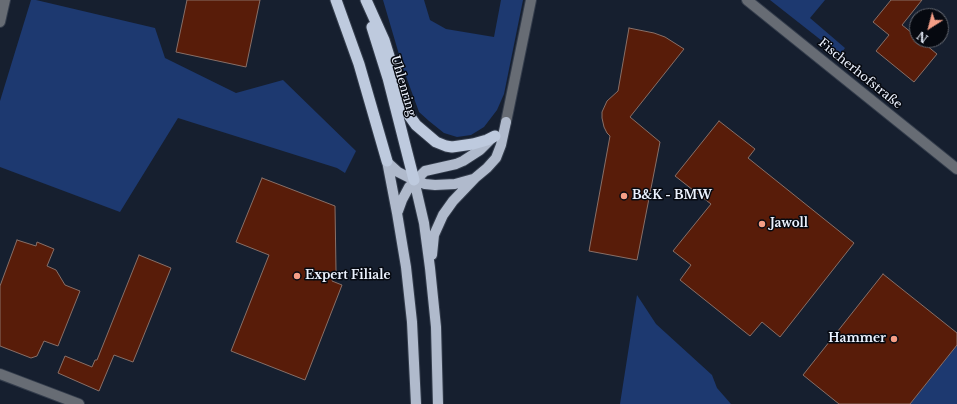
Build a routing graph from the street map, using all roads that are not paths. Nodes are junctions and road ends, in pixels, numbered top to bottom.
1 (5, 0) edge
2 (336, 0) edge
3 (365, 0) edge
4 (531, 0) edge
5 (747, 0) edge
6 (0, 22) edge
7 (506, 122) junction
8 (495, 136) junction
9 (387, 161) junction
10 (957, 169) edge
11 (475, 178) junction
12 (414, 180) junction
13 (397, 213) junction
14 (430, 268) junction
15 (0, 374) edge
16 (79, 404) edge
17 (416, 404) edge
18 (438, 404) edge

1 - 6 street
2 - 9 highway
3 - 8 highway
3 - 12 highway, Uhlenring
4 - 7 street
5 - 10 street, Fischerhofstraße
7 - 8 main road
7 - 11 main road
8 - 12 main road
9 - 12 main road
9 - 13 main road
11 - 12 main road
11 - 14 main road
12 - 13 main road
12 - 14 main road
13 - 17 main road
14 - 18 main road
15 - 16 street

